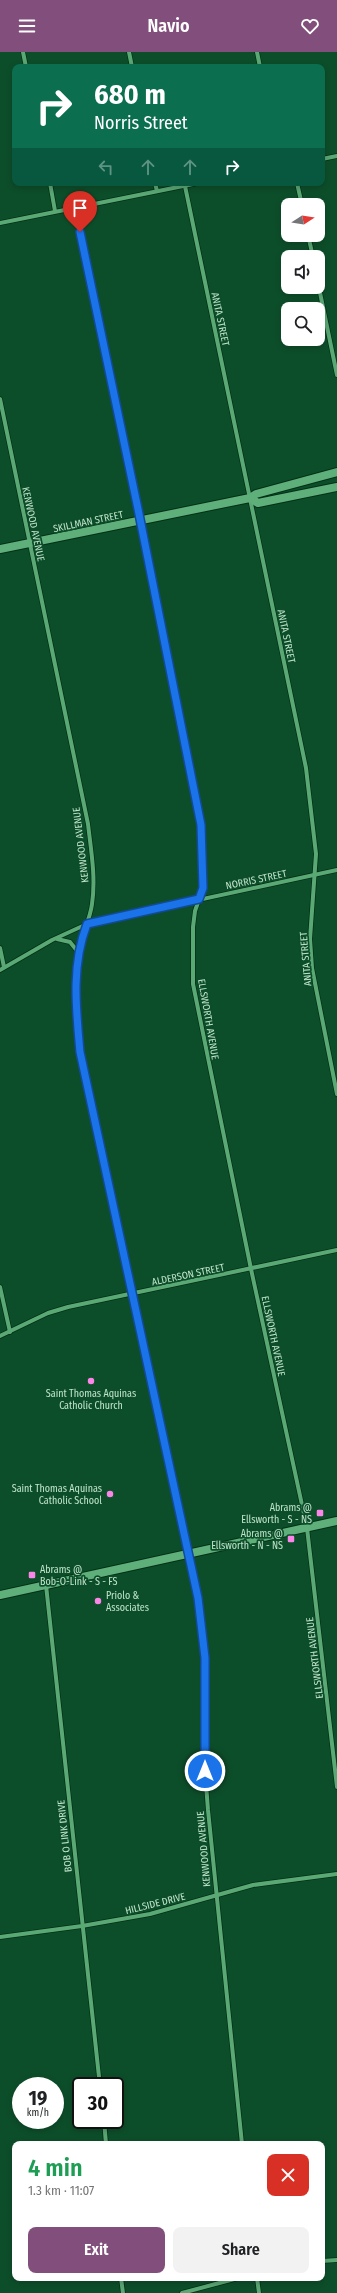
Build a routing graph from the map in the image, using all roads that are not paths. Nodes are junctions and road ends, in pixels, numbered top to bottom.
1 (23, 52) edge
2 (129, 52) edge
3 (257, 52) edge
4 (25, 64) edge
5 (131, 64) edge
6 (259, 64) edge
7 (337, 156) edge
8 (325, 158) edge
9 (51, 186) edge
10 (156, 186) edge
11 (185, 186) joint
12 (298, 186) edge
13 (157, 191) junction
14 (300, 198) edge
15 (75, 208) junction
16 (55, 212) junction
17 (0, 223) edge
18 (320, 294) edge
19 (337, 375) edge
20 (0, 399) edge
21 (337, 472) edge
22 (337, 487) edge
23 (250, 498) junction
24 (140, 521) junction
25 (30, 543) junction
26 (0, 549) edge
27 (337, 870) edge
28 (316, 874) junction
29 (199, 899) junction
30 (87, 924) junction
31 (55, 939) junction
32 (0, 948) edge
33 (78, 952) junction
34 (2, 969) edge
35 (337, 1094) edge
36 (337, 1250) edge
37 (251, 1268) junction
38 (0, 1287) edge
39 (134, 1295) junction
40 (10, 1332) junction
41 (0, 1336) edge
42 (337, 1521) edge
43 (307, 1528) junction
44 (189, 1553) junction
45 (46, 1584) junction
46 (0, 1594) edge
47 (337, 1788) edge
48 (337, 1874) edge
49 (216, 1894) junction
50 (82, 1926) junction
51 (0, 1937) edge
52 (99, 2077) edge
53 (105, 2129) edge
54 (106, 2141) edge
55 (242, 2141) edge
56 (337, 2260) edge
57 (325, 2261) edge
58 (121, 2281) edge
59 (227, 2281) edge
60 (257, 2281) edge
61 (123, 2293) edge
62 (182, 2293) edge
63 (258, 2293) edge

1 - 4 street
2 - 5 street
3 - 6 street
7 - 8 street
9 - 16 street
10 - 13 street
11 - 13 street
11 - 23 street, ANITA STREET
12 - 14 street
13 - 15 street
15 - 16 street
15 - 24 street, ELLSWORTH AVENUE
16 - 17 street
18 - 19 street
20 - 25 street, KENWOOD AVENUE
21 - 23 main road, SKILLMAN STREET
22 - 23 main road, SKILLMAN STREET
23 - 24 main road, SKILLMAN STREET
23 - 28 street, ANITA STREET
24 - 25 main road, SKILLMAN STREET
24 - 29 street, ELLSWORTH AVENUE
25 - 26 main road, SKILLMAN STREET
25 - 30 street, KENWOOD AVENUE
27 - 28 street, NORRIS STREET
28 - 29 street, NORRIS STREET
28 - 35 street, ANITA STREET
29 - 30 street, NORRIS STREET
29 - 37 street, ELLSWORTH AVENUE
30 - 31 street, NORRIS STREET
30 - 33 street, KENWOOD AVENUE
31 - 33 street
31 - 34 street, NORRIS STREET
32 - 34 street
33 - 39 street, KENWOOD AVENUE
36 - 37 street, ALDERSON STREET
37 - 39 street, ALDERSON STREET
37 - 43 street, ELLSWORTH AVENUE
38 - 40 street
39 - 40 street, ALDERSON STREET
39 - 44 street, KENWOOD AVENUE
40 - 41 street, ALDERSON STREET
42 - 43 main road
43 - 44 main road
43 - 47 street, ELLSWORTH AVENUE
44 - 45 main road
44 - 49 street, KENWOOD AVENUE
45 - 46 main road
45 - 50 street, BOB O LINK DRIVE
48 - 49 street, HILLSIDE DRIVE
49 - 50 street, HILLSIDE DRIVE
49 - 55 street, KENWOOD AVENUE
50 - 51 street, HILLSIDE DRIVE
50 - 52 street, BOB O LINK DRIVE
53 - 54 street
56 - 57 street
58 - 61 street
59 - 62 street
60 - 63 street

